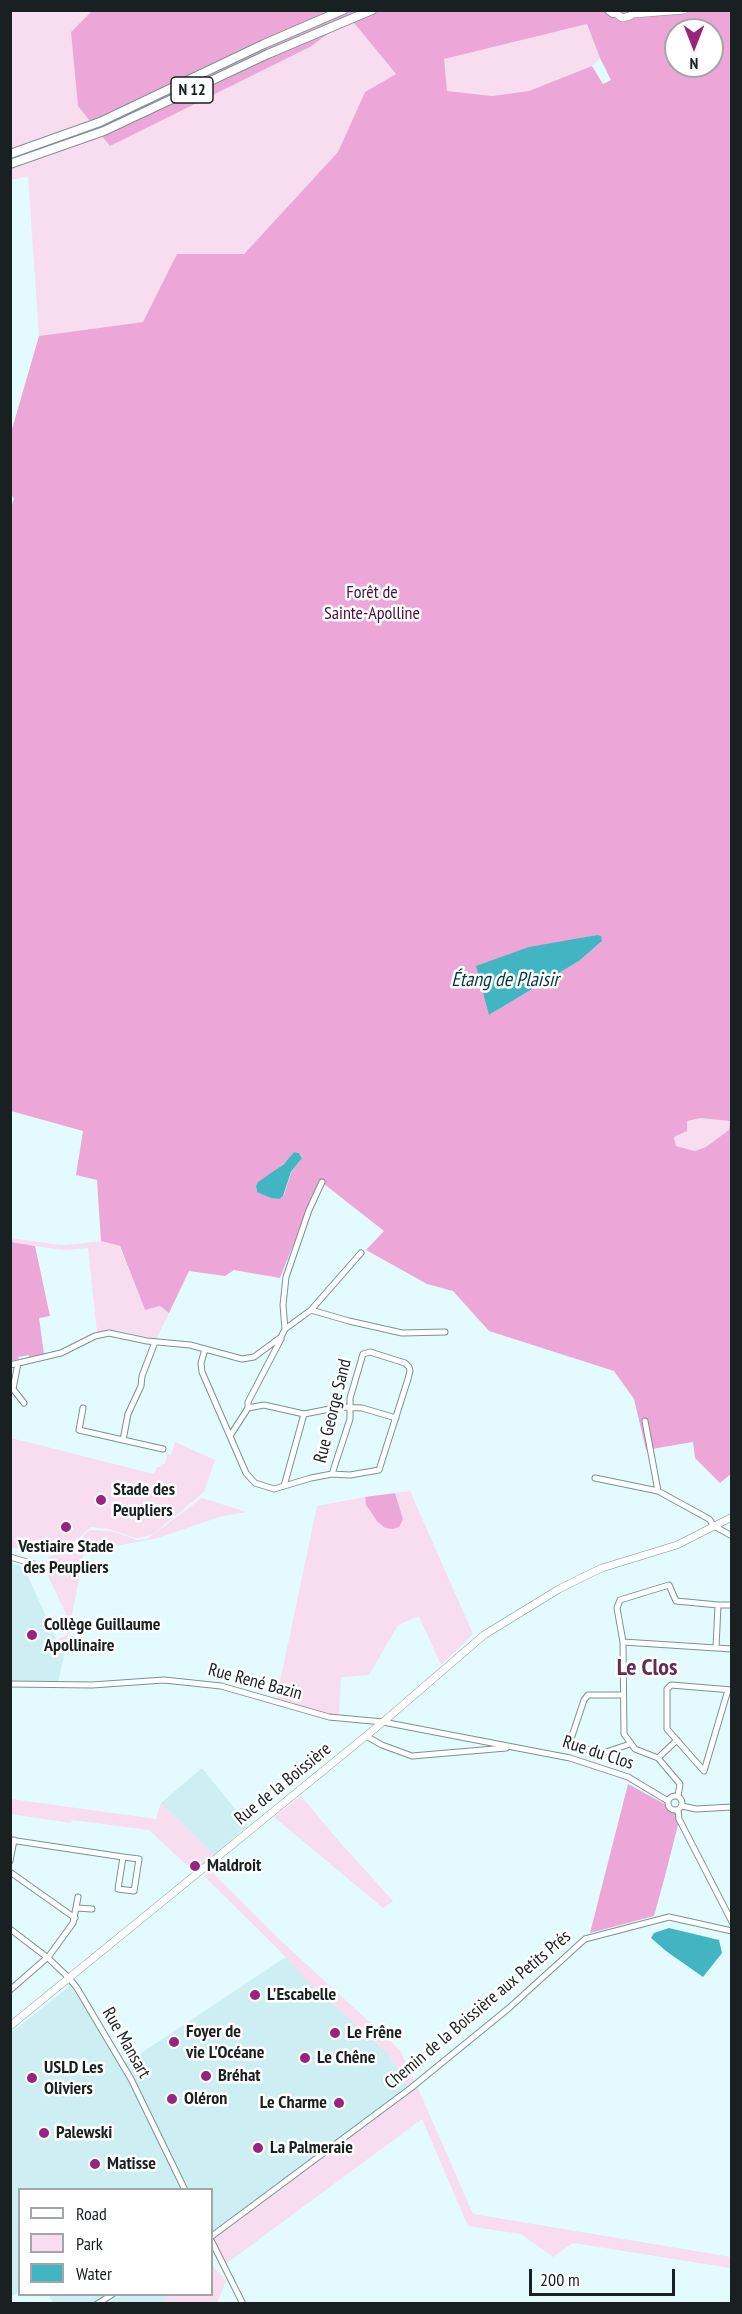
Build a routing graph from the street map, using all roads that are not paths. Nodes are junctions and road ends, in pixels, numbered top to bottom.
1 (343, 10) edge
2 (372, 10) edge
3 (684, 10) edge
4 (612, 11) edge
5 (635, 12) edge
6 (10, 154) edge
7 (10, 164) edge
8 (321, 1182) dead end
9 (361, 1253) dead end
10 (311, 1310) junction
11 (285, 1329) junction
12 (445, 1332) dead end
13 (281, 1337) junction
14 (155, 1342) junction
15 (205, 1349) junction
16 (18, 1363) junction
17 (10, 1365) edge
18 (24, 1403) dead end
19 (350, 1407) junction
20 (83, 1408) dead end
21 (248, 1408) junction
22 (304, 1414) junction
23 (396, 1418) junction
24 (645, 1421) dead end
25 (230, 1436) junction
26 (123, 1440) junction
27 (163, 1449) dead end
28 (332, 1474) junction
29 (595, 1478) dead end
30 (284, 1486) junction
31 (658, 1491) junction
32 (732, 1519) edge
33 (717, 1527) junction
34 (732, 1536) edge
35 (10, 1557) edge
36 (34, 1564) dead end
37 (718, 1605) junction
38 (732, 1605) edge
39 (623, 1642) junction
40 (716, 1648) junction
41 (732, 1649) edge
42 (10, 1684) edge
43 (730, 1690) edge
44 (623, 1695) junction
45 (383, 1722) junction
46 (366, 1736) junction
47 (676, 1740) junction
48 (630, 1744) junction
49 (493, 1746) junction
50 (658, 1758) junction
51 (678, 1796) junction
52 (669, 1800) junction
53 (732, 1807) edge
54 (680, 1808) junction
55 (12, 1840) edge
56 (123, 1857) junction
57 (10, 1861) edge
58 (10, 1872) edge
59 (78, 1897) dead end
60 (76, 1908) junction
61 (92, 1909) dead end
62 (75, 1918) junction
63 (732, 1922) edge
64 (10, 1929) edge
65 (732, 1931) edge
66 (48, 1958) junction
67 (69, 1978) junction
68 (11, 1990) edge
69 (10, 2026) edge
70 (183, 2188) edge
71 (213, 2235) edge
72 (213, 2244) edge
73 (111, 2296) edge
74 (97, 2304) edge
75 (243, 2304) edge

1 - 6 highway, N 12
2 - 7 highway, N 12
3 - 5 main road
4 - 5 main road
8 - 11 street
9 - 10 street
10 - 11 street
10 - 12 street
11 - 13 street
13 - 15 street
13 - 21 street
14 - 15 street
14 - 16 street
14 - 26 street
15 - 25 street
16 - 17 street
16 - 18 street
19 - 22 street
19 - 23 street
19 - 23 street, Rue George Sand
19 - 28 street, Rue George Sand
20 - 26 street
21 - 22 street
21 - 25 street
22 - 30 street
23 - 28 street
24 - 31 street
25 - 30 street
26 - 27 street
28 - 30 street
29 - 31 street
31 - 33 street
32 - 33 main road, Rue de la Boissière
33 - 34 street
33 - 45 main road, Rue de la Boissière
35 - 36 street
37 - 38 street
37 - 39 street
37 - 40 street
39 - 40 street
39 - 44 street
40 - 41 street
42 - 45 street, Rue René Bazin
43 - 47 street
43 - 47 street
44 - 48 street
44 - 48 street
45 - 46 main road, Rue de la Boissière
45 - 49 street, Rue du Clos
46 - 49 street, Rue du Clos
46 - 67 main road, Rue de la Boissière
47 - 50 street
48 - 50 street
49 - 52 street, Rue du Clos
50 - 51 street
51 - 52 street
51 - 54 street
52 - 54 street
53 - 54 street
54 - 63 street
55 - 56 street
55 - 57 street
56 - 56 street
58 - 62 street
59 - 60 street
60 - 61 street
60 - 62 street
62 - 66 street
64 - 66 street, Rue Mansart
65 - 71 street, Chemin de la Boissière aux Petits Prés
66 - 67 street, Rue Mansart
66 - 68 street
67 - 69 main road, Rue de la Boissière
67 - 70 street, Rue Mansart
72 - 75 street
73 - 74 street

